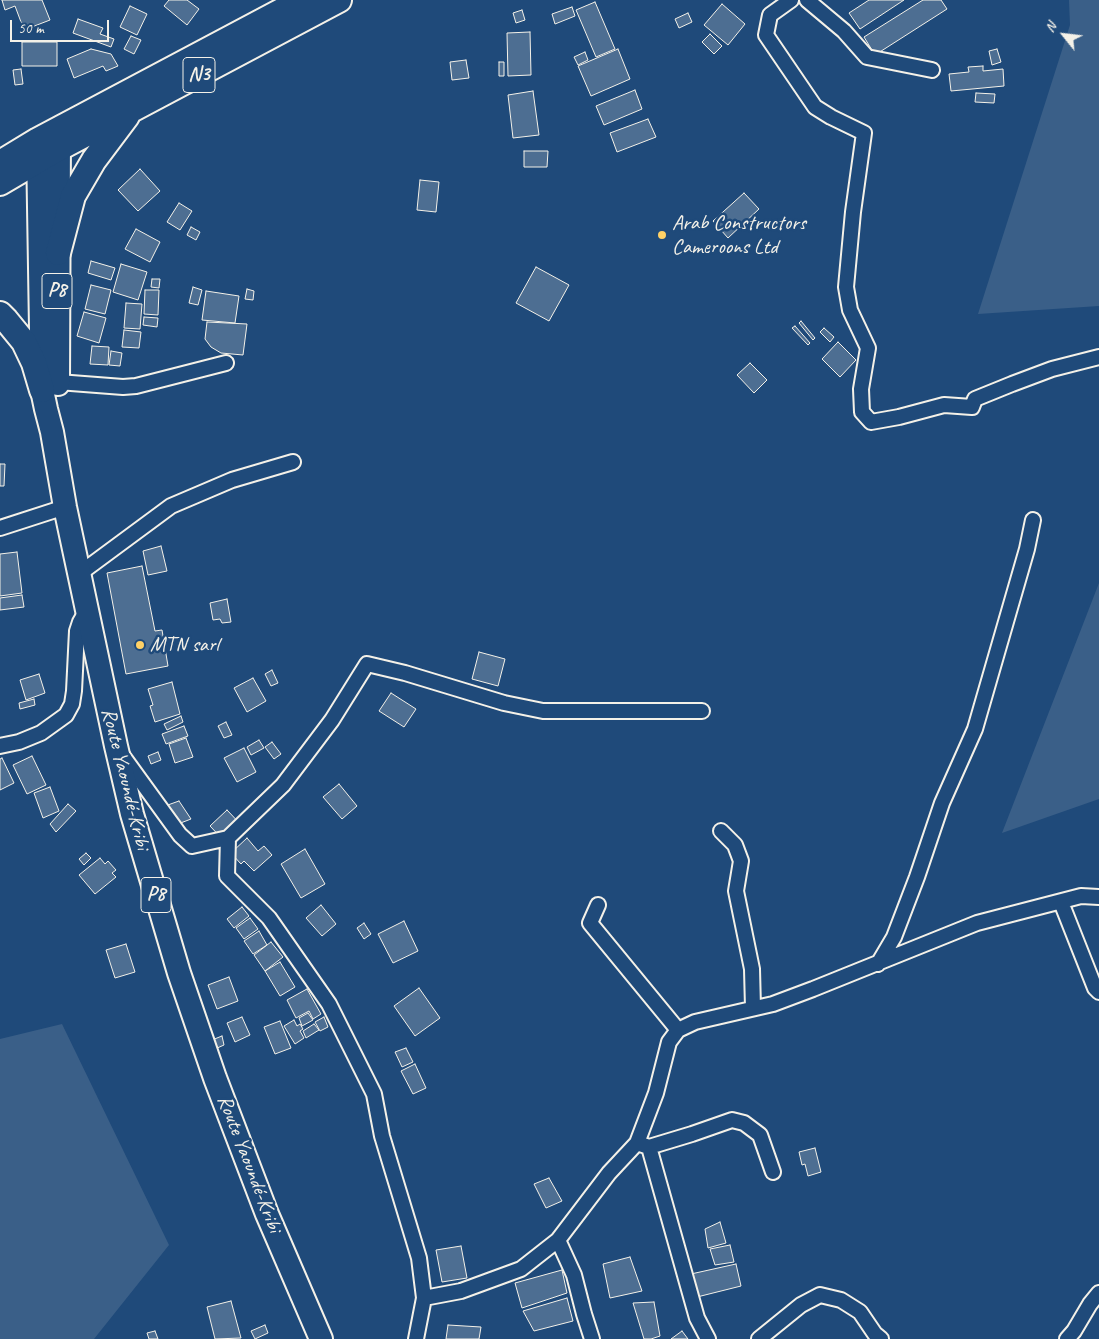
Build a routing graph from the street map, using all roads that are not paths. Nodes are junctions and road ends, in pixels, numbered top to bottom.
1 (302, 0) edge
2 (338, 0) edge
3 (791, 0) edge
4 (807, 0) edge
5 (932, 70) dead end
6 (130, 112) junction
7 (48, 144) junction
8 (0, 163) edge
9 (0, 183) edge
10 (58, 253) junction
11 (0, 314) edge
12 (1099, 357) edge
13 (226, 363) dead end
14 (50, 386) junction
15 (293, 462) dead end
16 (65, 508) junction
17 (1033, 520) dead end
18 (0, 528) edge
19 (79, 574) junction
20 (87, 610) junction
21 (702, 711) dead end
22 (0, 746) edge
23 (116, 746) junction
24 (721, 832) dead end
25 (228, 838) junction
26 (1099, 897) edge
27 (1061, 902) junction
28 (598, 905) dead end
29 (878, 964) junction
30 (1099, 992) edge
31 (753, 1008) junction
32 (678, 1030) junction
33 (643, 1145) junction
34 (773, 1172) dead end
35 (558, 1240) junction
36 (1099, 1293) edge
37 (424, 1298) junction
38 (321, 1339) edge
39 (416, 1339) edge
40 (592, 1339) edge
41 (708, 1339) edge
42 (759, 1339) edge
43 (881, 1339) edge
44 (1067, 1339) edge

1 - 7 highway, N3
2 - 6 highway, N3
3 - 12 street
4 - 5 street
6 - 7 highway, N3
6 - 10 highway
7 - 8 highway, N3
7 - 9 highway, N3
7 - 10 main road, P8
7 - 14 main road, P8
10 - 14 main road, P8
11 - 14 highway
13 - 14 street
14 - 16 main road, Route Yaoundé-Kribi / P8
15 - 19 street
16 - 18 street
16 - 19 main road, Route Yaoundé-Kribi / P8
17 - 29 street
19 - 20 main road, Route Yaoundé-Kribi / P8
20 - 22 street
20 - 23 main road, Route Yaoundé-Kribi / P8
21 - 25 street
23 - 25 street
23 - 38 main road, Route Yaoundé-Kribi / P8
24 - 31 street
25 - 37 street
26 - 27 street
27 - 29 street
27 - 30 street
28 - 32 street
29 - 31 street
31 - 32 street
32 - 33 street
33 - 34 street
33 - 35 street
33 - 41 street
35 - 37 street
35 - 40 street
36 - 44 street
37 - 39 street
42 - 43 street

